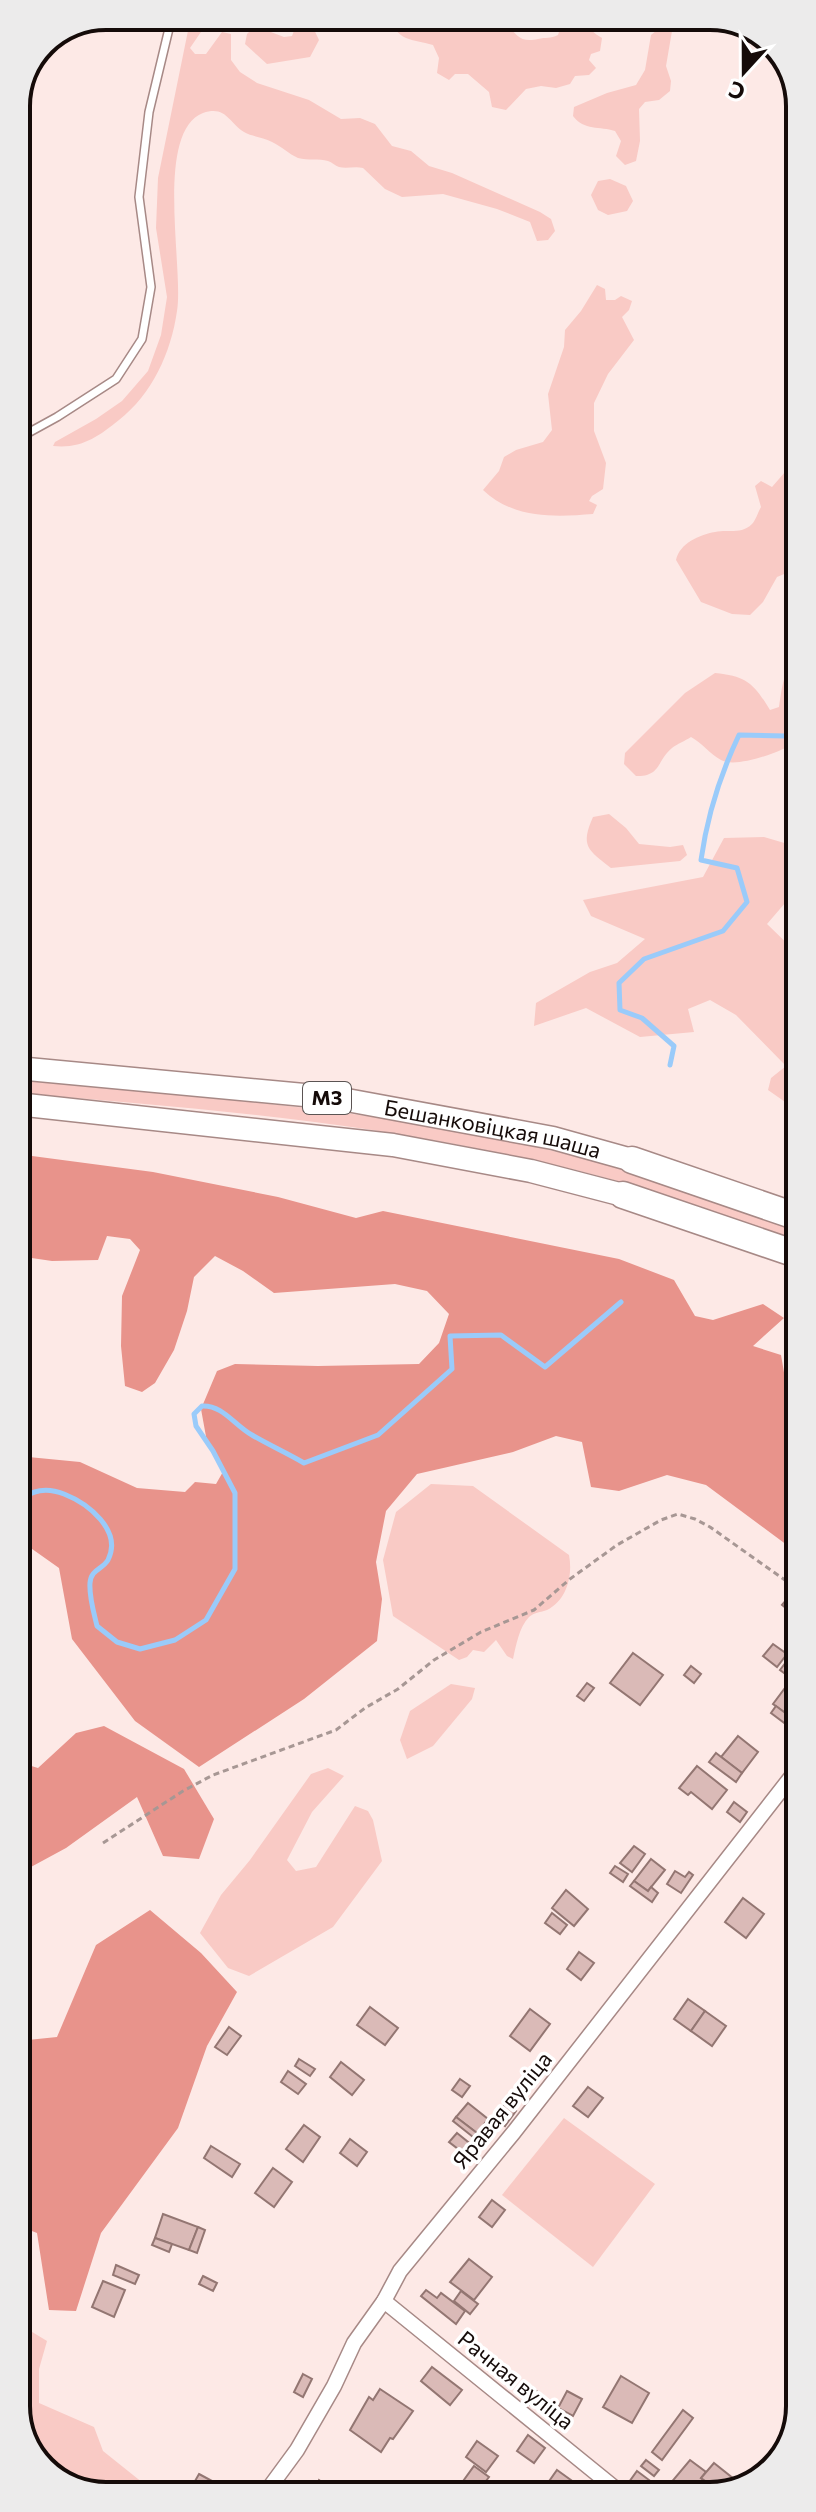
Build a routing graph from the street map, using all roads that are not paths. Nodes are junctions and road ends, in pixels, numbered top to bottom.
1 (169, 30) edge
2 (30, 432) edge
3 (30, 1069) edge
4 (30, 1105) edge
5 (632, 1160) joint
6 (623, 1195) joint
7 (786, 1213) edge
8 (786, 1251) edge
9 (786, 1784) edge
10 (384, 2301) junction
11 (274, 2482) edge
12 (607, 2482) edge

1 - 2 lane
3 - 5 main road, Бешанковіцкая шаша / М3
4 - 6 main road, Бешанковіцкая шаша / М3
5 - 7 highway, М3
6 - 8 highway, М3
9 - 10 street, Яравая вуліца
10 - 11 street, Яравая вуліца
10 - 12 street, Рачная вуліца

